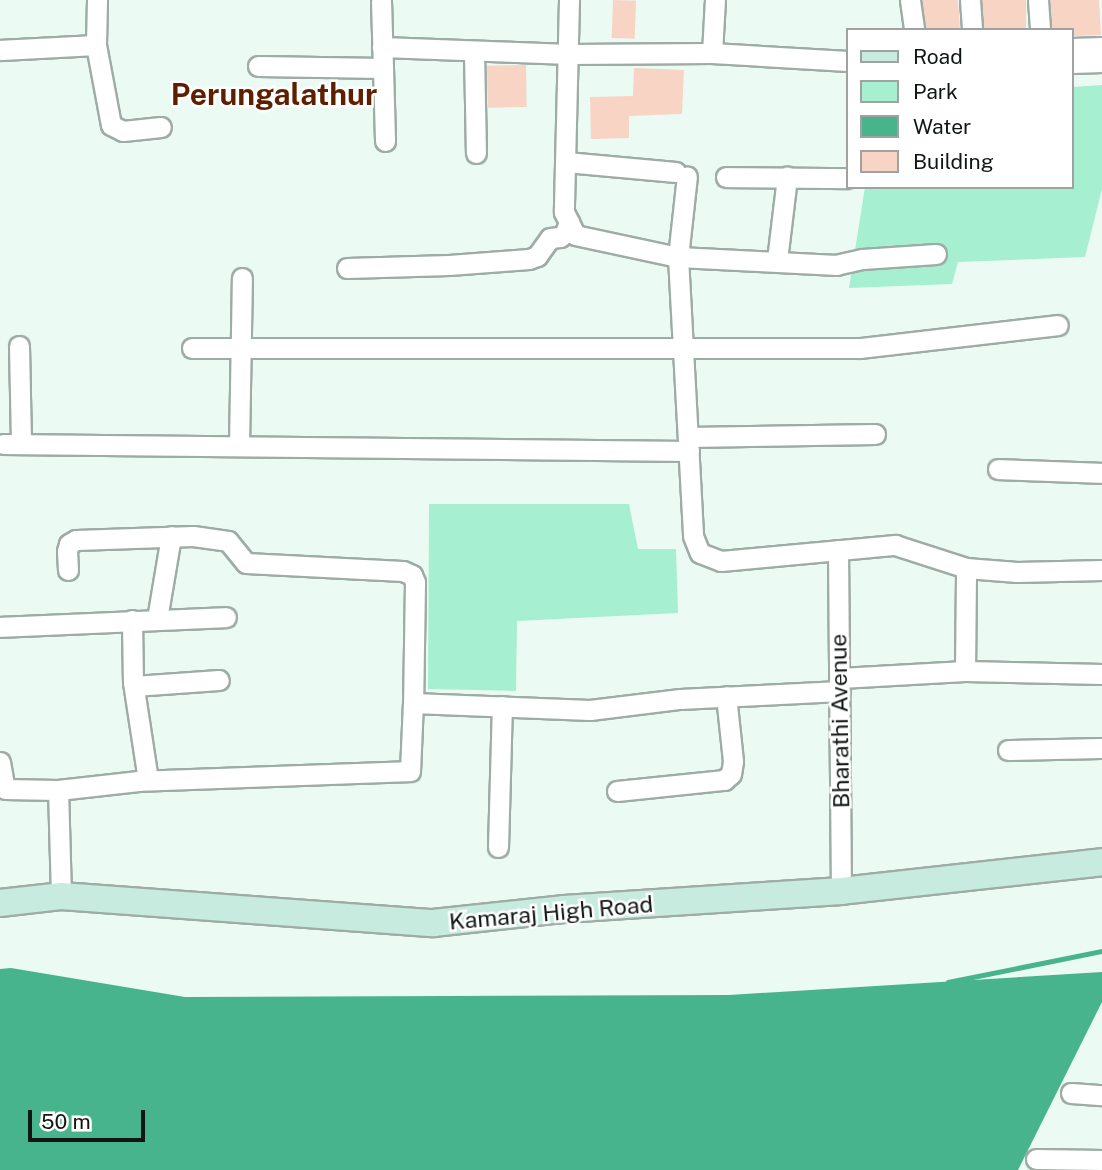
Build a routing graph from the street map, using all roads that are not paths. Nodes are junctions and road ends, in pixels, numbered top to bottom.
1 (97, 0) edge
2 (569, 0) edge
3 (715, 0) edge
4 (910, 0) edge
5 (970, 0) edge
6 (1038, 0) edge
7 (381, 1) edge
8 (914, 28) edge
9 (972, 28) edge
10 (1040, 28) edge
11 (96, 44) junction
12 (383, 47) junction
13 (1102, 47) edge
14 (1074, 48) edge
15 (0, 50) edge
16 (474, 51) junction
17 (712, 53) junction
18 (570, 54) junction
19 (846, 61) edge
20 (1102, 62) edge
21 (1074, 63) edge
22 (257, 66) dead end
23 (383, 68) junction
24 (161, 127) dead end
25 (386, 141) dead end
26 (476, 153) dead end
27 (566, 162) junction
28 (726, 177) dead end
29 (787, 177) junction
30 (846, 178) edge
31 (569, 222) junction
32 (936, 254) dead end
33 (678, 257) junction
34 (776, 260) junction
35 (347, 268) dead end
36 (243, 278) dead end
37 (1058, 325) dead end
38 (19, 346) dead end
39 (192, 348) dead end
40 (243, 349) junction
41 (683, 351) junction
42 (875, 434) dead end
43 (688, 444) junction
44 (239, 446) junction
45 (998, 469) dead end
46 (1102, 472) edge
47 (171, 536) junction
48 (838, 550) junction
49 (966, 568) junction
50 (68, 570) dead end
51 (1102, 570) edge
52 (226, 617) dead end
53 (157, 619) junction
54 (132, 620) junction
55 (0, 627) edge
56 (965, 671) junction
57 (1102, 674) edge
58 (219, 680) dead end
59 (840, 685) junction
60 (134, 686) junction
61 (726, 696) junction
62 (413, 703) junction
63 (502, 706) junction
64 (1102, 748) edge
65 (1008, 750) dead end
66 (0, 762) edge
67 (148, 780) junction
68 (58, 790) junction
69 (617, 792) dead end
70 (498, 847) dead end
71 (1102, 862) edge
72 (841, 891) junction
73 (61, 896) junction
74 (0, 903) edge
75 (1071, 1093) dead end
76 (1102, 1095) edge
77 (1036, 1159) dead end
78 (1102, 1160) edge

1 - 11 street
2 - 18 street
3 - 17 street
4 - 8 street
5 - 9 street
6 - 10 street
7 - 12 street
11 - 15 street
11 - 24 street
12 - 16 street
12 - 23 street
13 - 14 street
16 - 18 street
16 - 26 street
17 - 18 street
17 - 19 street
18 - 27 street
20 - 21 street
22 - 23 street
23 - 25 street
27 - 31 street
27 - 33 street
28 - 29 street
29 - 30 street
29 - 34 street
31 - 33 street
31 - 35 street
32 - 34 street
33 - 34 street
33 - 41 street
36 - 40 street
37 - 41 street
38 - 44 street
39 - 40 street
40 - 41 street
40 - 44 street
41 - 43 street
42 - 43 street
43 - 44 street
43 - 48 street
45 - 46 street
47 - 50 street
47 - 53 street
47 - 62 street
48 - 49 street
48 - 59 street, Bharathi Avenue
49 - 51 street
49 - 56 street
52 - 53 street
53 - 54 street
54 - 55 street
54 - 60 street
56 - 57 street
56 - 59 street
58 - 60 street
59 - 61 street
59 - 72 street, Bharathi Avenue
60 - 67 street
61 - 63 street
61 - 69 street
62 - 63 street
62 - 67 street
63 - 70 street
64 - 65 street
66 - 68 street
67 - 68 street
68 - 73 street
71 - 72 street, Kamaraj High Road
72 - 73 street, Kamaraj High Road
73 - 74 street, Kamaraj High Road
75 - 76 street
77 - 78 street

